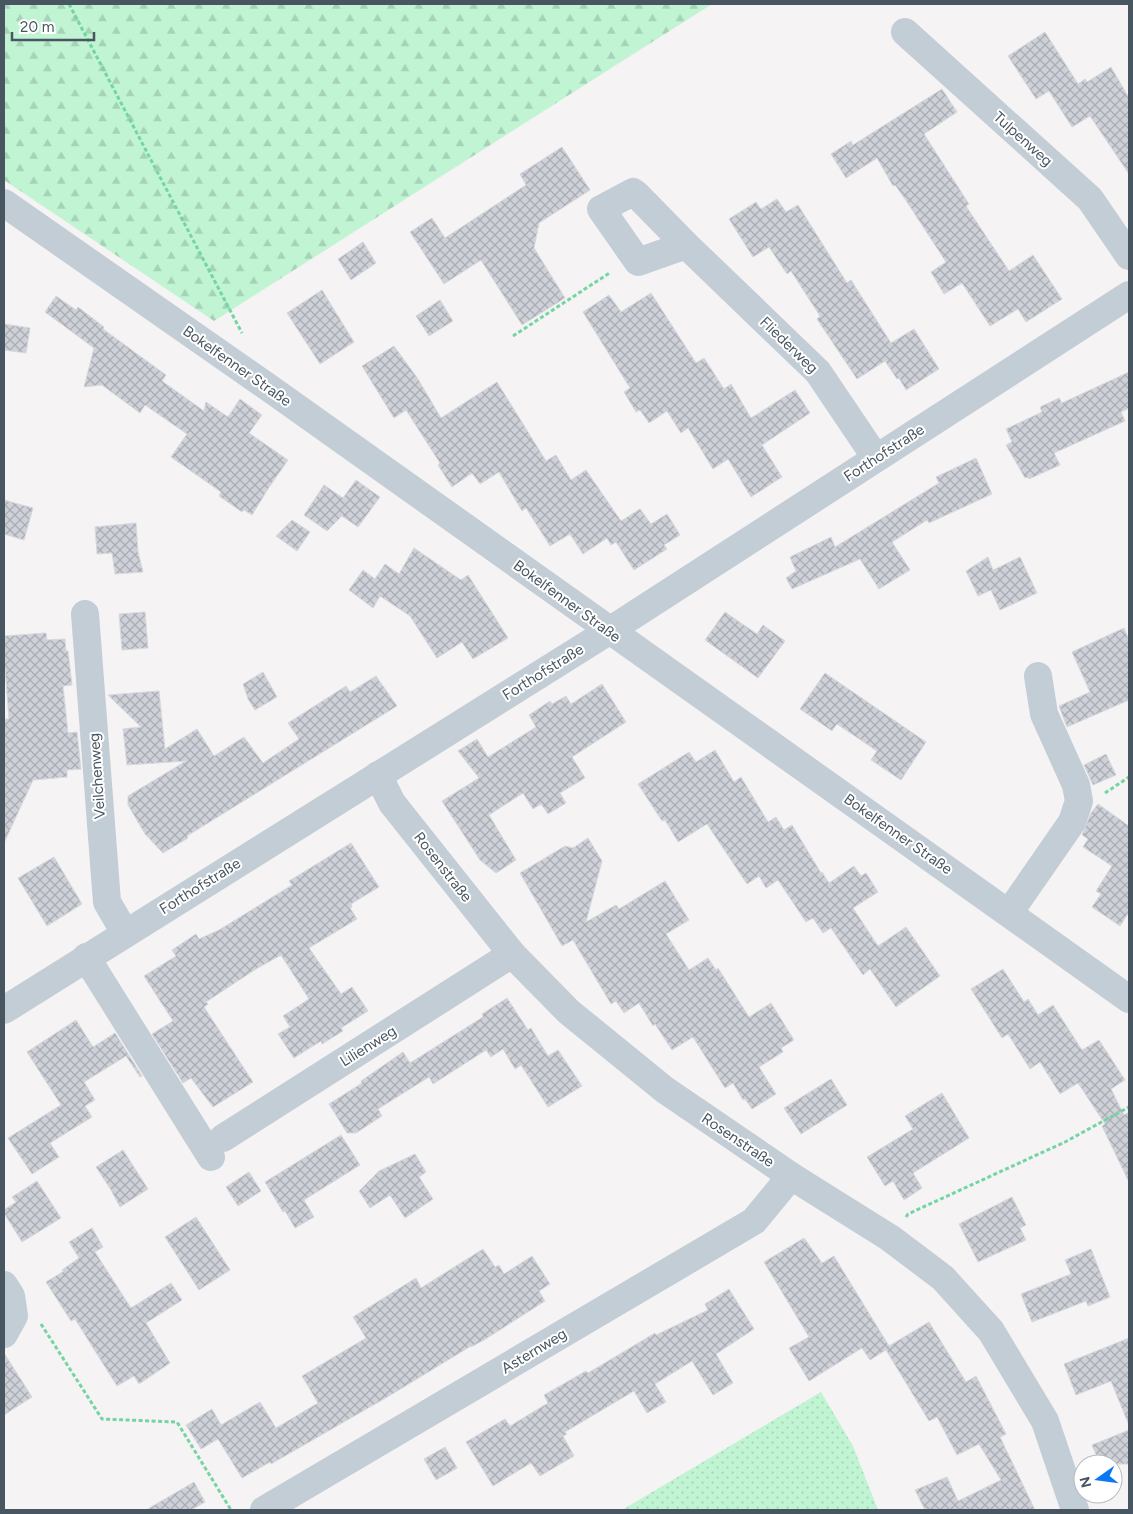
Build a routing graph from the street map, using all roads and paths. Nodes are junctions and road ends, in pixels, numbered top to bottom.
1 (69, 4) edge
2 (905, 32) dead end
3 (4, 203) edge
4 (686, 245) junction
5 (1129, 256) edge
6 (635, 257) junction
7 (1129, 295) edge
8 (514, 336) dead end
9 (245, 340) dead end
10 (876, 458) junction
11 (85, 614) dead end
12 (609, 631) junction
13 (1038, 676) dead end
14 (378, 775) junction
15 (1009, 913) junction
16 (125, 933) junction
17 (512, 954) junction
18 (86, 957) junction
19 (1129, 1000) edge
20 (4, 1010) edge
21 (1129, 1107) edge
22 (791, 1176) junction
23 (890, 1238) junction
24 (4, 1285) edge
25 (9, 1325) edge
26 (230, 1510) edge
27 (264, 1510) edge
28 (1075, 1510) edge

1 - 9 path
2 - 5 street, Tulpenweg
3 - 12 street, Bokelfenner Straße
4 - 6 street
4 - 6 street, Fliederweg
4 - 10 street, Fliederweg
6 - 8 path
7 - 10 street, Forthofstraße
10 - 12 street, Forthofstraße
11 - 16 street, Veilchenweg
12 - 14 street, Forthofstraße
12 - 15 street, Bokelfenner Straße
13 - 15 street
14 - 16 street, Forthofstraße
14 - 17 street, Rosenstraße
15 - 19 street, Bokelfenner Straße
16 - 18 street, Forthofstraße
17 - 18 street, Lilienweg
17 - 22 street, Rosenstraße
18 - 20 street, Forthofstraße
21 - 23 path
22 - 23 street, Rosenstraße
22 - 27 street, Asternweg
23 - 28 street, Rosenstraße
24 - 25 street
25 - 26 path

